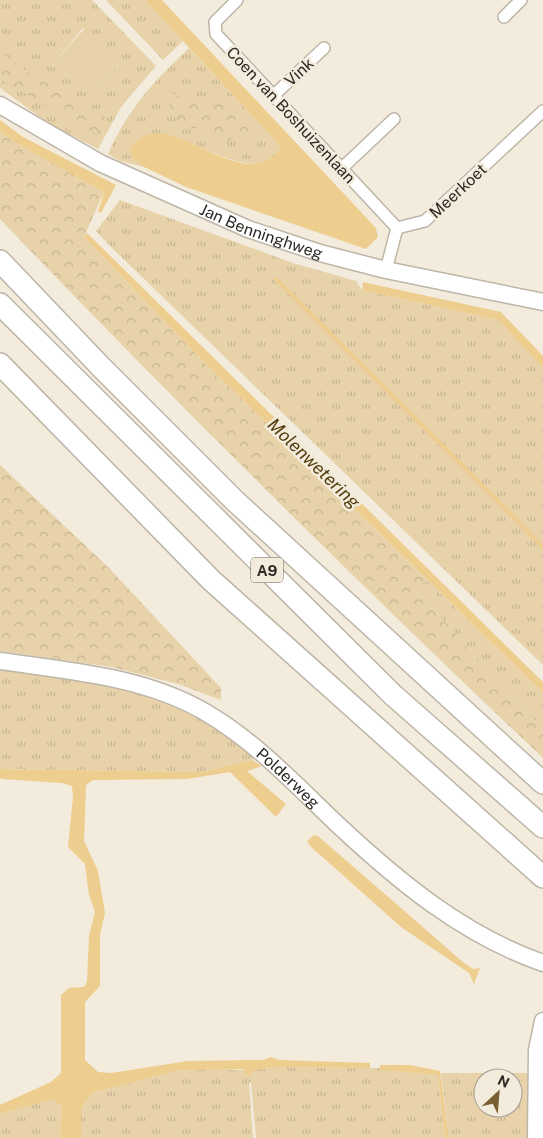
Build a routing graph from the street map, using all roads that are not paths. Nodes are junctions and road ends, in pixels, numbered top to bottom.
1 (237, 0) edge
2 (522, 0) edge
3 (504, 18) dead end
4 (324, 48) dead end
5 (273, 96) junction
6 (0, 104) edge
7 (543, 111) edge
8 (394, 119) dead end
9 (341, 169) junction
10 (397, 228) junction
11 (0, 261) edge
12 (386, 270) junction
13 (543, 302) edge
14 (0, 304) edge
15 (0, 364) edge
16 (0, 661) edge
17 (543, 783) edge
18 (543, 827) edge
19 (543, 877) edge
20 (543, 963) edge
21 (543, 1021) edge
22 (536, 1138) edge

1 - 5 street, Coen van Boshuizenlaan
2 - 3 street
4 - 5 street, Vink
5 - 9 street, Coen van Boshuizenlaan
6 - 12 street, Jan Benninghweg
7 - 10 street, Meerkoet
8 - 9 street
9 - 10 street, Coen van Boshuizenlaan
10 - 12 street
11 - 17 highway, A9
12 - 13 street, Jan Benninghweg
14 - 18 highway, A9
15 - 19 highway
16 - 20 street, Polderweg
21 - 22 street

